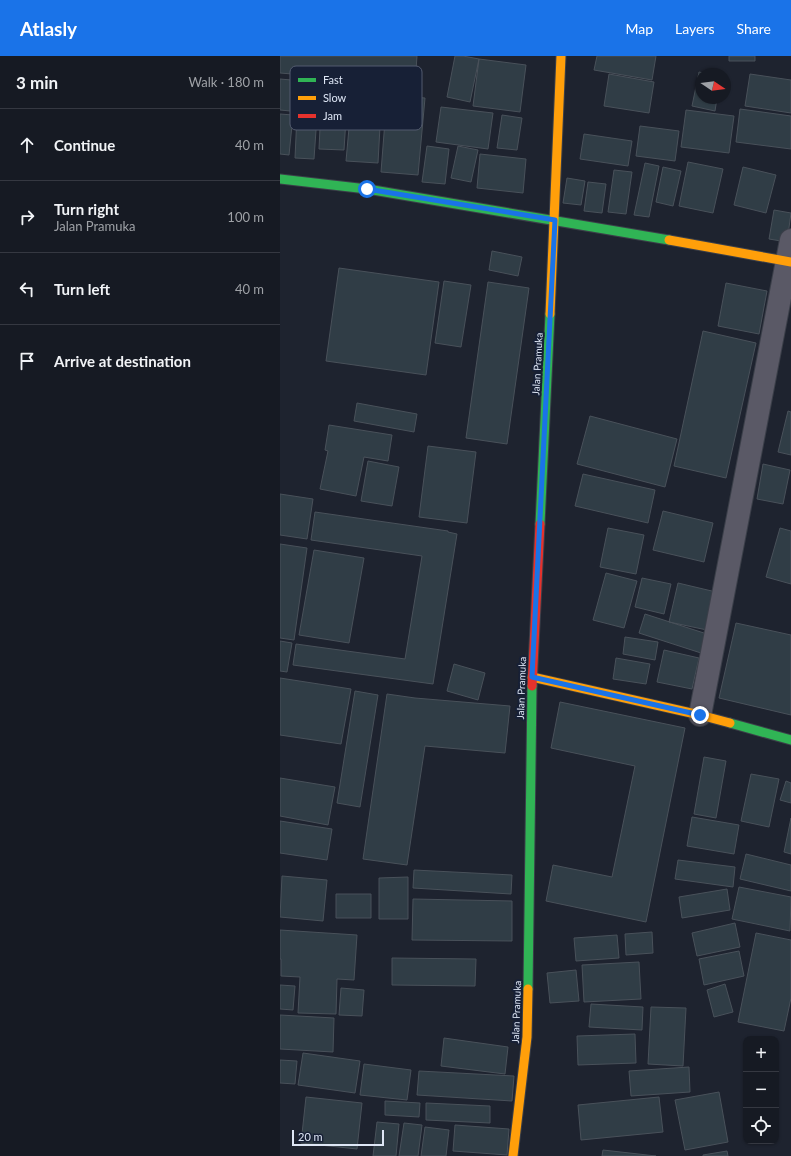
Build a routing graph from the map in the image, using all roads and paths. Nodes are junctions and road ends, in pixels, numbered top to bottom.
1 (561, 56) edge
2 (280, 179) edge
3 (555, 220) junction
4 (791, 240) edge
5 (789, 262) edge
6 (532, 677) junction
7 (700, 715) junction
8 (791, 740) edge
9 (513, 1156) edge

1 - 3 street, Jalan Pramuka
2 - 3 street
3 - 5 street
3 - 6 street, Jalan Pramuka
4 - 5 street
5 - 7 street
6 - 7 street
6 - 9 street, Jalan Pramuka
7 - 8 street

